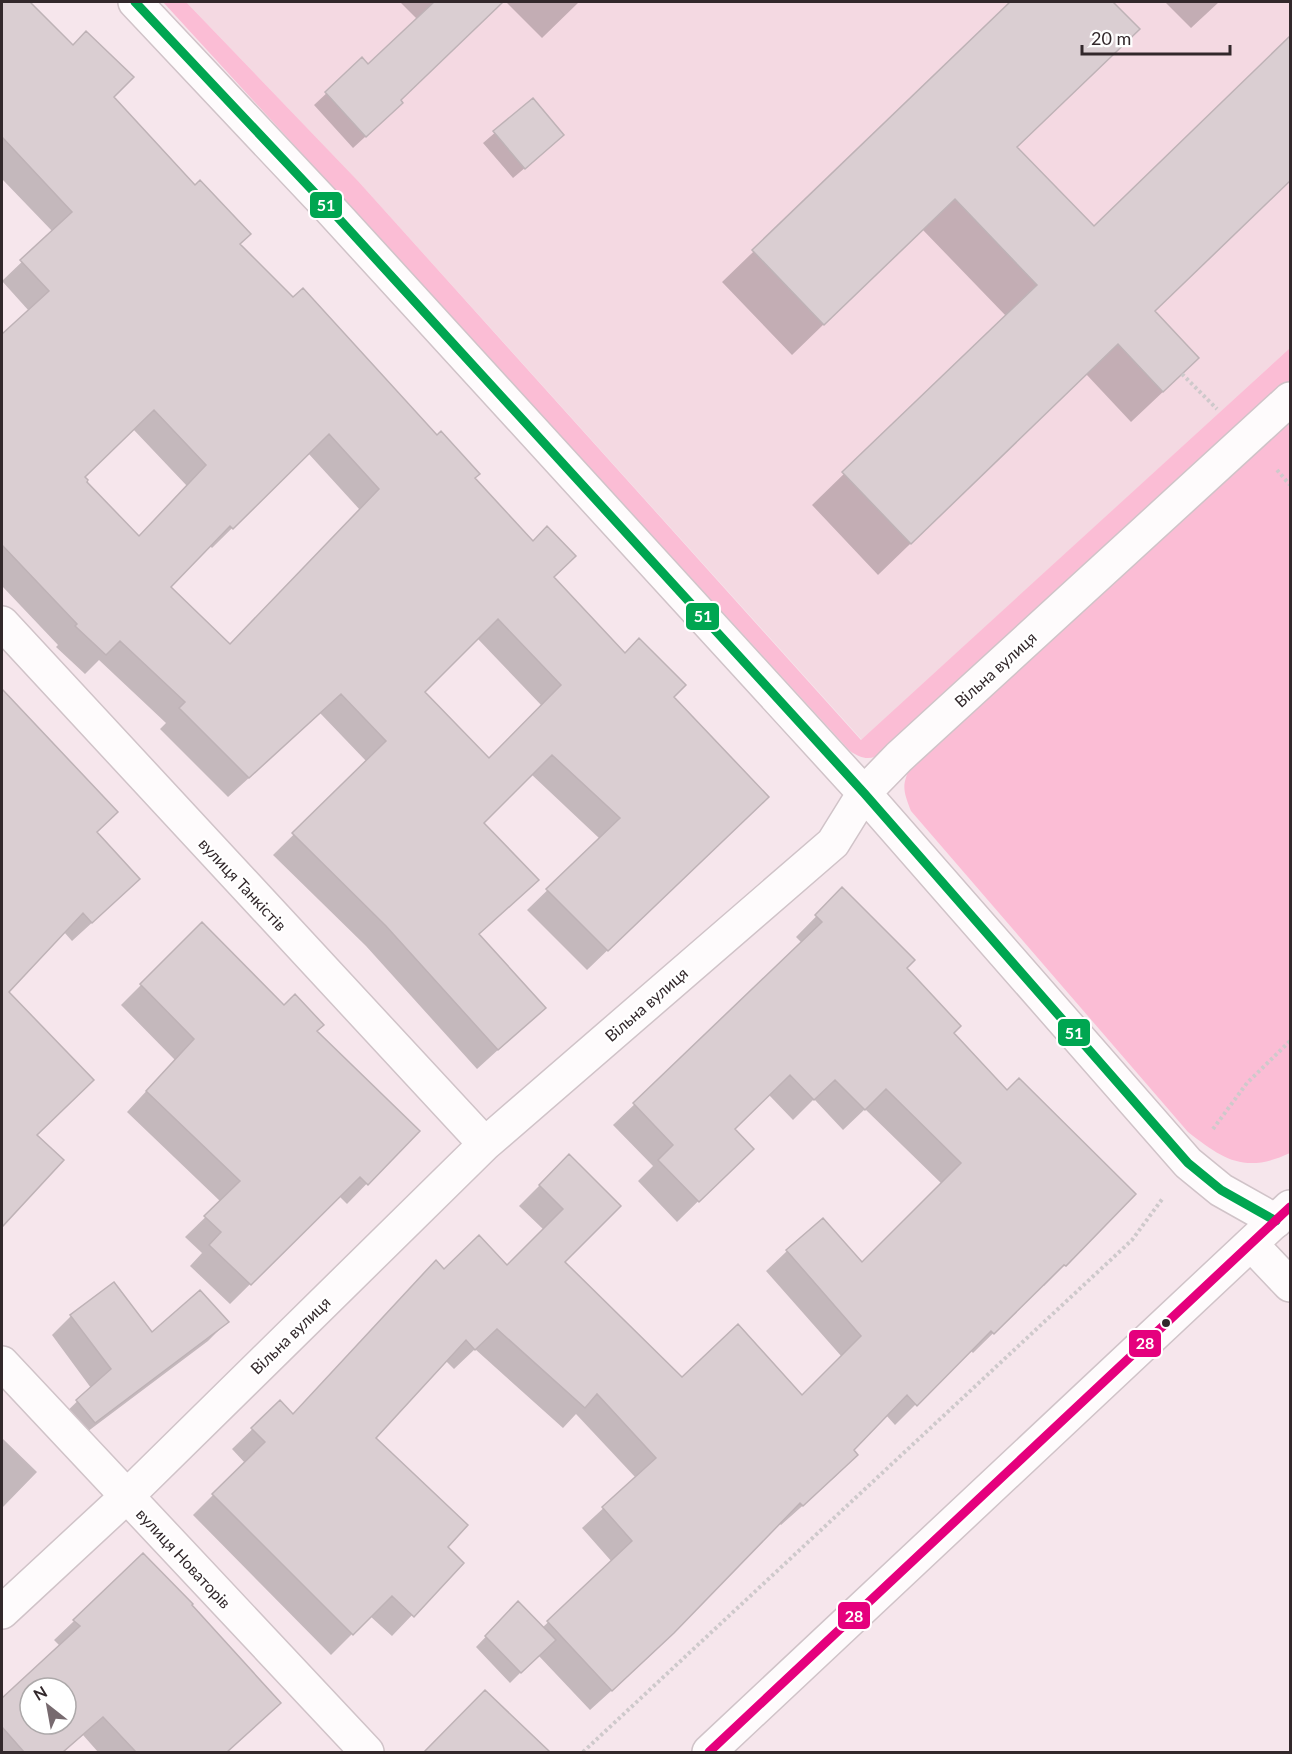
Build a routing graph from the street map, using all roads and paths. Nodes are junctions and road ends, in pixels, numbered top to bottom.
1 (135, 2) edge
2 (1290, 399) edge
3 (2, 623) edge
4 (864, 794) junction
5 (1290, 1041) edge
6 (485, 1144) junction
7 (1188, 1163) junction
8 (1283, 1214) edge
9 (1251, 1244) junction
10 (1290, 1285) edge
11 (2, 1363) edge
12 (126, 1497) junction
13 (2, 1612) edge
14 (368, 1752) edge
15 (583, 1752) edge
16 (710, 1752) edge

1 - 4 street
2 - 4 street, Вільна вулиця
3 - 6 street, вулиця Танкістів
4 - 6 street, Вільна вулиця
4 - 7 street
5 - 7 path
6 - 12 street, Вільна вулиця
7 - 8 street
7 - 15 path
8 - 9 street
9 - 10 street
9 - 16 street
11 - 12 street, вулиця Новаторів
12 - 13 street, Вільна вулиця
12 - 14 street, вулиця Новаторів

